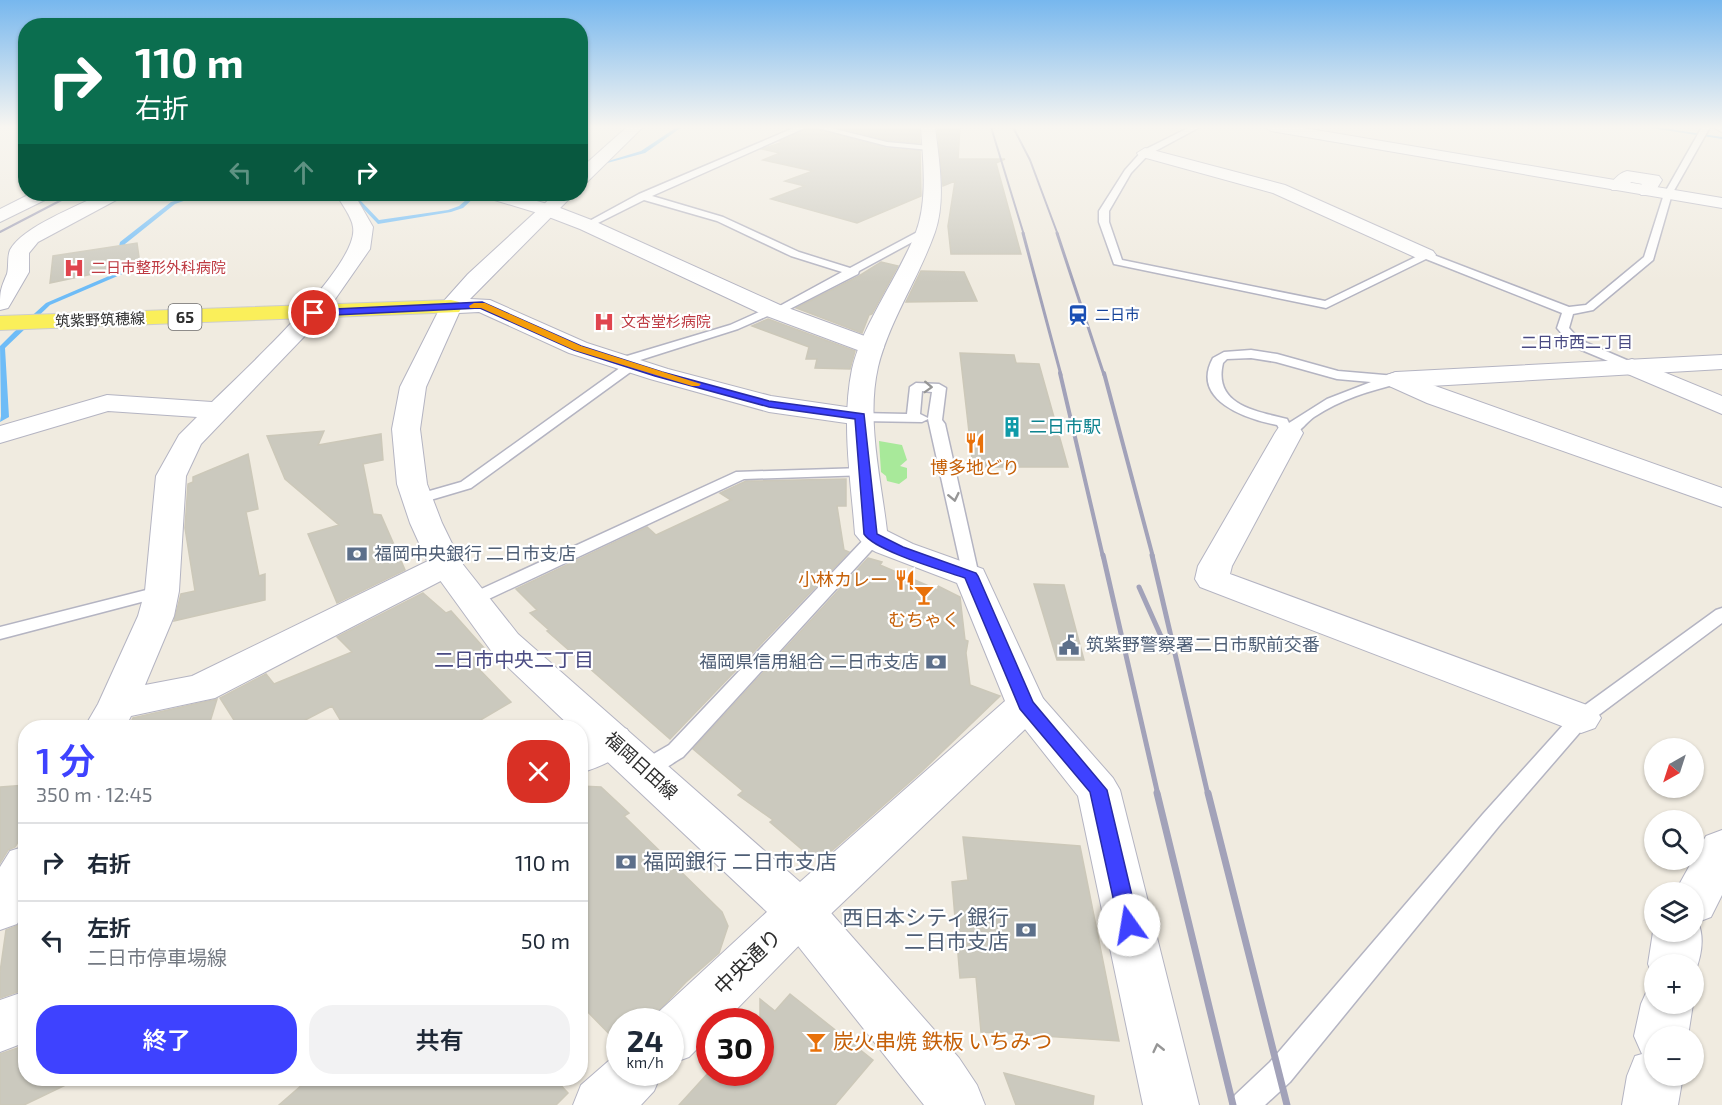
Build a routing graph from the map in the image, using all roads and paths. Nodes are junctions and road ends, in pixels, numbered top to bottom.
1 (679, 179) edge
2 (930, 179) edge
3 (1124, 179) edge
4 (1240, 179) edge
5 (1577, 179) edge
6 (1625, 179) edge
7 (1644, 179) edge
8 (1677, 179) edge
9 (1668, 194) junction
10 (642, 196) junction
11 (30, 201) edge
12 (101, 201) edge
13 (349, 201) edge
14 (518, 201) edge
15 (558, 201) edge
16 (1722, 203) edge
17 (548, 210) junction
18 (0, 216) edge
19 (587, 225) junction
20 (926, 231) junction
21 (1426, 255) junction
22 (854, 272) junction
23 (2, 304) edge
24 (452, 307) junction
25 (774, 311) junction
26 (1568, 311) junction
27 (314, 313) junction
28 (872, 347) junction
29 (1722, 362) edge
30 (626, 363) junction
31 (1632, 367) junction
32 (1396, 380) junction
33 (1722, 406) edge
34 (217, 410) junction
35 (860, 417) junction
36 (913, 418) junction
37 (935, 420) junction
38 (1290, 433) junction
39 (0, 435) edge
40 (863, 472) junction
41 (1722, 498) edge
42 (417, 499) junction
43 (874, 538) junction
44 (446, 565) junction
45 (971, 576) junction
46 (162, 591) junction
47 (472, 600) junction
48 (1722, 614) edge
49 (0, 633) edge
50 (1026, 705) junction
51 (110, 716) edge
52 (1581, 718) junction
53 (571, 720) edge
54 (596, 749) edge
55 (645, 769) junction
56 (1722, 849) edge
57 (18, 878) edge
58 (1704, 883) edge
59 (0, 909) edge
60 (800, 912) junction
61 (18, 1019) edge
62 (684, 1024) edge
63 (0, 1026) edge
64 (620, 1086) edge
65 (1653, 1086) edge
66 (601, 1105) edge
67 (957, 1105) edge
68 (1171, 1105) edge
69 (1245, 1105) edge
70 (1650, 1105) edge

1 - 10 lane
2 - 20 street
3 - 21 lane
4 - 21 street
5 - 6 street
7 - 9 street
8 - 9 lane
9 - 16 street
9 - 26 lane
10 - 19 lane
10 - 22 lane
11 - 18 street
12 - 23 street
13 - 27 street
14 - 17 street
15 - 17 street, 福岡日田線
17 - 19 street
17 - 24 street, 福岡日田線
19 - 25 street
20 - 22 lane
20 - 28 street
21 - 26 lane
22 - 25 lane
23 - 27 main road, 筑紫野筑穂線 / 65
24 - 27 main road, 筑紫野筑穂線 / 65
24 - 30 street
24 - 42 street, 福岡日田線
25 - 28 street
25 - 30 lane
26 - 31 lane
27 - 34 street
28 - 35 street
29 - 31 street
30 - 35 street
30 - 42 lane
31 - 32 street
31 - 33 street
32 - 38 lane
32 - 38 lane
32 - 41 street
34 - 39 street
34 - 46 street
35 - 36 lane
35 - 40 street
36 - 37 lane
36 -> 37 lane
37 -> 45 lane
38 - 52 street
40 - 43 street
40 - 47 lane
42 - 44 street, 福岡日田線
43 - 45 street
43 - 55 lane
44 - 47 street, 福岡日田線
44 - 51 street
45 - 50 street
46 - 49 lane
46 - 51 street
47 - 53 street, 福岡日田線
48 - 52 lane
50 - 60 street, 中央通り
68 -> 50 street
52 - 69 lane
54 - 55 street, 福岡日田線
55 - 60 street, 福岡日田線
56 - 58 street
57 - 59 street
60 - 62 street, 中央通り
60 - 67 street, 福岡日田線
61 - 63 street
64 - 66 street
65 - 70 street

